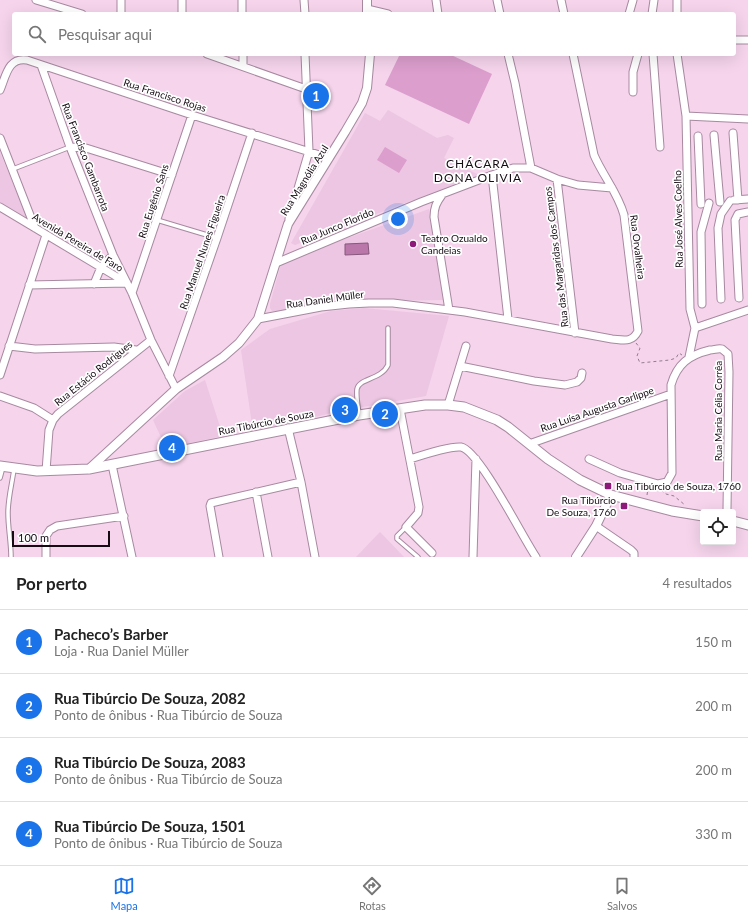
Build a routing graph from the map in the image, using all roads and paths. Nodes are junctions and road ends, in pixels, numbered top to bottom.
1 (36, 0) edge
2 (121, 0) edge
3 (182, 0) edge
4 (242, 0) edge
5 (304, 0) edge
6 (367, 0) edge
7 (436, 0) edge
8 (497, 0) edge
9 (561, 0) edge
10 (633, 0) edge
11 (654, 0) edge
12 (677, 0) edge
13 (56, 3) edge
14 (367, 11) edge
15 (77, 12) edge
16 (121, 12) edge
17 (182, 12) edge
18 (242, 12) edge
19 (305, 12) edge
20 (438, 12) edge
21 (500, 12) edge
22 (564, 12) edge
23 (630, 12) edge
24 (652, 12) edge
25 (676, 12) edge
26 (736, 40) edge
27 (747, 40) dead end
28 (213, 56) edge
29 (243, 56) edge
30 (305, 56) edge
31 (370, 56) edge
32 (507, 56) edge
33 (573, 56) edge
34 (637, 56) edge
35 (653, 56) edge
36 (677, 56) edge
37 (41, 65) junction
38 (243, 66) junction
39 (306, 89) junction
40 (0, 90) edge
41 (633, 92) dead end
42 (192, 115) junction
43 (686, 116) junction
44 (748, 119) edge
45 (252, 133) junction
46 (733, 133) dead end
47 (714, 135) dead end
48 (698, 136) dead end
49 (0, 138) edge
50 (70, 147) junction
51 (660, 147) dead end
52 (309, 151) junction
53 (329, 158) junction
54 (531, 168) junction
55 (13, 169) junction
56 (172, 175) junction
57 (492, 175) junction
58 (557, 179) junction
59 (612, 188) junction
60 (442, 195) junction
61 (748, 199) edge
62 (738, 200) junction
63 (730, 201) junction
64 (720, 202) junction
65 (709, 203) junction
66 (701, 204) junction
67 (688, 206) junction
68 (0, 208) edge
69 (748, 212) edge
70 (157, 220) junction
71 (288, 224) junction
72 (35, 228) junction
73 (46, 235) junction
74 (217, 238) junction
75 (113, 255) junction
76 (276, 263) junction
77 (101, 267) junction
78 (127, 283) junction
79 (94, 284) junction
80 (29, 285) junction
81 (132, 294) junction
82 (739, 298) dead end
83 (721, 299) dead end
84 (702, 304) dead end
85 (449, 310) junction
86 (748, 310) edge
87 (258, 319) junction
88 (508, 319) junction
89 (388, 328) dead end
90 (695, 328) junction
91 (576, 333) junction
92 (634, 338) junction
93 (151, 340) junction
94 (9, 346) junction
95 (466, 346) dead end
96 (136, 350) junction
97 (688, 358) junction
98 (460, 366) junction
99 (582, 373) dead end
100 (0, 375) edge
101 (169, 376) junction
102 (176, 389) junction
103 (671, 394) junction
104 (0, 396) edge
105 (448, 405) junction
106 (400, 409) junction
107 (359, 415) junction
108 (53, 420) junction
109 (288, 428) junction
110 (529, 444) junction
111 (410, 458) junction
112 (476, 459) junction
113 (590, 459) dead end
114 (112, 465) junction
115 (2, 466) edge
116 (14, 469) junction
117 (89, 469) junction
118 (46, 471) junction
119 (0, 478) edge
120 (301, 482) junction
121 (660, 484) junction
122 (648, 489) dead end
123 (256, 492) junction
124 (611, 495) junction
125 (646, 498) dead end
126 (728, 509) dead end
127 (687, 513) junction
128 (700, 515) edge
129 (124, 516) junction
130 (736, 522) edge
131 (748, 525) edge
132 (596, 526) junction
133 (406, 527) junction
134 (432, 553) dead end
135 (11, 557) edge
136 (46, 557) edge
137 (132, 557) edge
138 (219, 557) edge
139 (268, 557) edge
140 (316, 557) edge
141 (418, 557) edge
142 (473, 557) edge
143 (536, 557) edge
144 (576, 557) edge
145 (634, 557) edge

1 - 13 street
2 - 16 street
3 - 17 street
4 - 18 street
5 - 19 street
6 - 14 street
7 - 20 street
8 - 21 street
9 - 22 street
10 - 23 street
11 - 24 street
12 - 25 street
13 - 15 street
26 - 27 street
28 - 38 street
29 - 38 street
30 - 39 street
31 - 53 street, Rua Magnólia Azul
32 - 54 street
33 - 59 street, Rua Orvalheira
34 - 41 street
35 - 51 street
36 - 43 street, Rua José Alves Coelho
37 - 40 street, Rua Francisco Rojas
37 - 42 street, Rua Francisco Rojas
37 - 50 street, Rua Francisco Gambarrota
38 - 39 street
39 - 52 street
42 - 45 street, Rua Francisco Rojas
42 - 56 street, Rua Eugênio Sans
43 - 44 street
43 - 67 street, Rua José Alves Coelho
45 - 52 street, Rua Francisco Rojas
45 - 74 street, Rua Manuel Nunes Figueira
46 - 62 street
47 - 64 street
48 - 66 street
49 - 55 street
50 - 55 lane
50 - 56 street
50 - 75 street, Rua Francisco Gambarrota
52 - 53 street, Rua Francisco Rojas
52 - 71 street
53 - 71 street, Rua Magnólia Azul
54 - 57 street, Rua Junco Florido
54 - 58 street, Rua Junco Florido
55 - 72 street
56 - 70 street, Rua Eugênio Sans
57 - 60 street, Rua Junco Florido
57 - 88 street
58 - 59 street, Rua Junco Florido
58 - 91 street, Rua das Margaridas dos Campos
59 - 92 street, Rua Orvalheira
60 - 76 street, Rua Junco Florido
60 - 85 street
61 - 62 street
62 - 63 street
63 - 64 street
63 - 83 street
64 - 65 street
65 - 66 street
65 - 84 street
66 - 67 street
67 - 90 street, Rua José Alves Coelho
68 - 72 street, Avenida Pereira de Faro
69 - 82 street
70 - 74 lane
70 - 81 street, Rua Eugênio Sans
71 - 76 street, Rua Magnólia Azul
72 - 73 street, Avenida Pereira de Faro
73 - 77 street, Avenida Pereira de Faro
73 - 80 street
74 - 101 street, Rua Manuel Nunes Figueira
75 - 77 street
75 - 78 street, Rua Francisco Gambarrota
76 - 87 street, Rua Magnólia Azul
77 - 78 street, Avenida Pereira de Faro
77 - 79 street
78 - 79 street
78 - 81 street, Avenida Pereira de Faro
79 - 80 street
80 - 94 street
81 - 93 street, Avenida Pereira de Faro
85 - 87 street, Rua Daniel Müller
85 - 88 street, Rua Daniel Müller
86 - 90 street
87 - 102 street
88 - 91 street, Rua Daniel Müller
89 - 107 lane
90 - 97 street
91 - 92 street, Rua Daniel Müller
92 - 97 path
93 - 96 street, Rua Estácio Rodrigues
93 - 101 street, Avenida Pereira de Faro
94 - 96 street
94 - 100 street
95 - 98 street
96 - 108 street, Rua Estácio Rodrigues
97 - 103 street
97 - 126 street, Rua Maria Célia Corrêa
98 - 99 street
98 - 105 street
101 - 102 street, Avenida Pereira de Faro
102 - 117 street
103 - 110 street, Rua Luísa Augusta Garlippe
103 - 121 street
104 - 108 street
105 - 106 main road, Rua Tibúrcio de Souza
105 - 110 main road, Rua Tibúrcio de Souza
106 - 107 main road, Rua Tibúrcio de Souza
106 - 111 street
107 - 109 main road, Rua Tibúrcio de Souza
108 - 118 street, Rua Estácio Rodrigues
109 - 114 main road, Rua Tibúrcio de Souza
109 - 120 street
110 - 124 main road, Rua Tibúrcio de Souza
111 - 112 street
111 - 133 street
112 - 142 street
112 - 143 street
113 - 121 street
114 - 117 main road, Rua Tibúrcio de Souza
114 - 129 street
115 - 116 main road, Rua Tibúrcio de Souza
115 - 119 lane
116 - 118 main road, Rua Tibúrcio de Souza
116 - 135 lane
117 - 118 main road, Rua Tibúrcio de Souza
120 - 123 street
120 - 140 street
121 - 127 path
122 - 125 path
123 - 138 street
123 - 139 street
124 - 127 main road, Rua Tibúrcio de Souza
124 - 132 street
127 - 128 main road, Rua Tibúrcio de Souza
129 - 136 street
129 - 137 street
130 - 131 main road
132 - 144 street
132 - 145 street
133 - 134 street
133 - 141 lane

